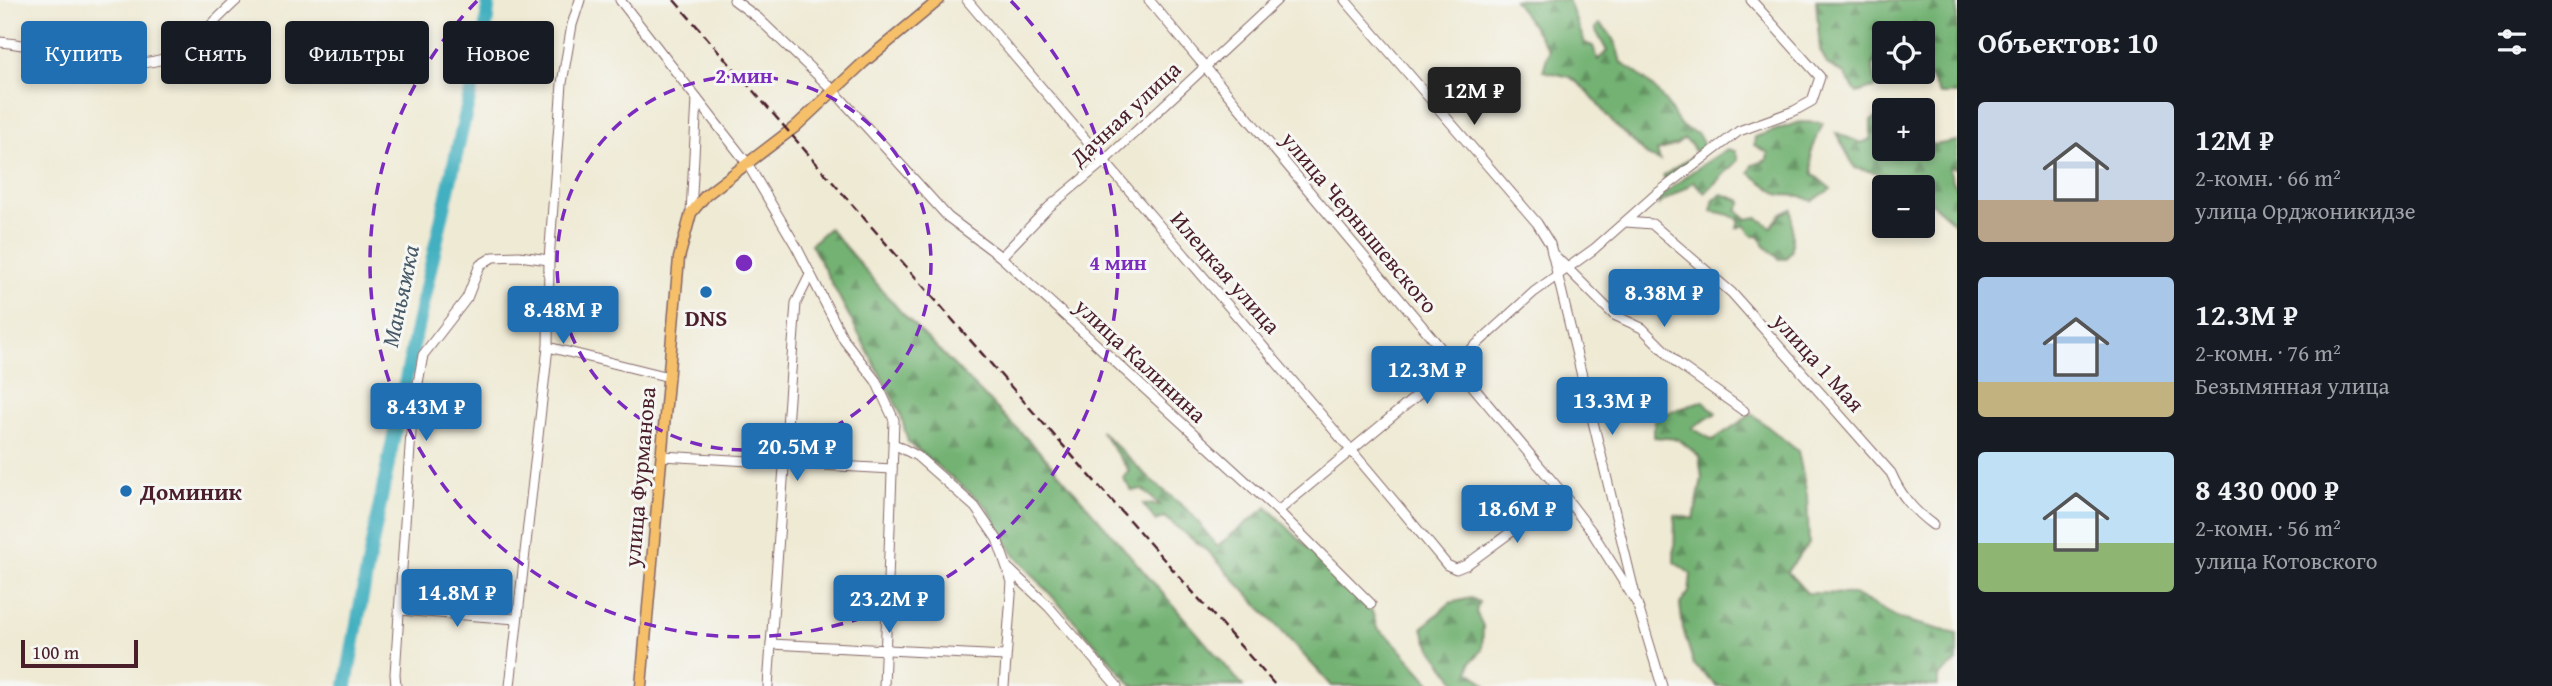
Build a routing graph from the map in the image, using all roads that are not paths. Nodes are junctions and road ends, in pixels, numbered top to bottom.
1 (237, 0) edge
2 (580, 0) edge
3 (620, 0) edge
4 (734, 0) edge
5 (939, 0) edge
6 (967, 0) edge
7 (1149, 0) edge
8 (1277, 0) edge
9 (1345, 0) edge
10 (1751, 0) edge
11 (0, 42) edge
12 (1205, 65) junction
13 (834, 90) junction
14 (697, 99) junction
15 (1103, 162) junction
16 (747, 163) junction
17 (691, 214) junction
18 (1626, 222) junction
19 (1552, 253) junction
20 (1001, 257) junction
21 (549, 260) junction
22 (1567, 269) junction
23 (810, 275) junction
24 (1558, 277) junction
25 (548, 347) junction
26 (1454, 365) junction
27 (669, 377) junction
28 (1744, 411) dead end
29 (894, 444) junction
30 (1352, 449) junction
31 (662, 456) junction
32 (783, 464) junction
33 (892, 469) junction
34 (1563, 494) junction
35 (1278, 511) junction
36 (1933, 525) dead end
37 (1005, 566) junction
38 (1637, 603) junction
39 (1371, 604) dead end
40 (400, 610) junction
41 (516, 619) junction
42 (771, 644) junction
43 (885, 650) junction
44 (1005, 656) junction
45 (1114, 685) edge
46 (394, 686) edge
47 (510, 686) edge
48 (641, 686) edge
49 (768, 686) edge
50 (884, 686) edge
51 (1004, 686) edge
52 (1661, 686) edge

1 - 11 street
2 - 21 street
3 - 14 street
4 - 13 street, улица Калинина
5 - 13 main road, улица Фурманова
6 - 15 street, Илецкая улица
7 - 12 street, улица Чернышевского
8 - 12 street, Дачная улица
9 - 19 street
10 - 18 street
12 - 15 street, Дачная улица
12 - 26 street, улица Чернышевского
13 - 16 main road, улица Фурманова
13 - 20 street, улица Калинина
14 - 16 street
14 - 17 street
15 - 20 street, Дачная улица
15 - 30 street, Илецкая улица
16 - 17 main road, улица Фурманова
16 - 23 street
17 - 27 main road, улица Фурманова
18 - 22 street
18 - 36 street, улица 1 Мая
19 - 22 street
19 - 24 street
20 - 35 street, улица Калинина
21 - 25 street
21 - 40 street
22 - 24 street
22 - 28 street
23 - 29 street
23 - 32 street
24 - 26 street
24 - 38 street
25 - 27 street
25 - 41 street
26 - 30 street
26 - 34 street, улица Чернышевского
27 - 31 main road, улица Фурманова
29 - 33 street
29 - 37 street
30 - 34 street, Илецкая улица
30 - 35 street
31 - 32 street
31 - 48 main road, улица Фурманова
32 - 33 street
32 - 42 street
33 - 43 street
34 - 38 street, улица Чернышевского
35 - 39 street, улица Калинина
37 - 44 street
37 - 45 street
38 - 52 street, улица Чернышевского
40 - 41 street
40 - 46 street
41 - 47 street
42 - 43 street
42 - 49 street
43 - 44 street
43 - 50 street
44 - 51 street

